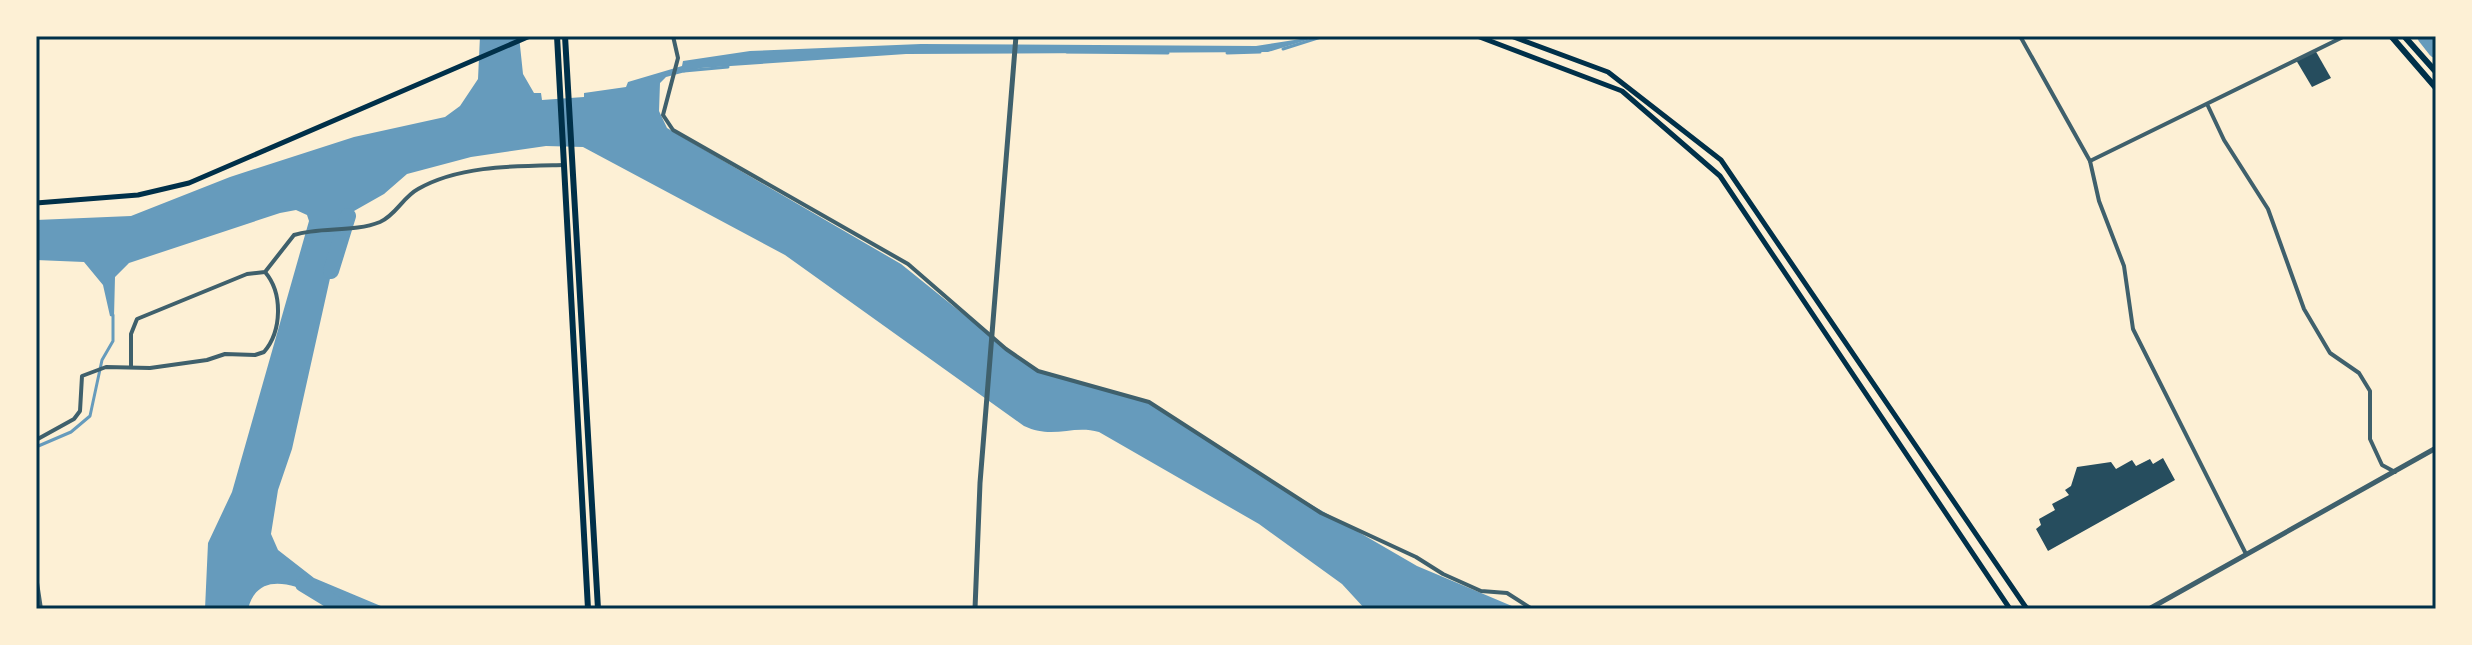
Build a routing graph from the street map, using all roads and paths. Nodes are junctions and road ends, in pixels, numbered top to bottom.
1 (530, 36) edge
2 (557, 36) edge
3 (565, 36) edge
4 (673, 36) edge
5 (1016, 36) edge
6 (1477, 36) edge
7 (1511, 36) edge
8 (2020, 36) edge
9 (2345, 36) edge
10 (2391, 36) edge
11 (2404, 36) edge
12 (2436, 72) edge
13 (2436, 88) edge
14 (564, 93) junction
15 (2208, 106) junction
16 (567, 148) junction
17 (2090, 161) junction
18 (564, 165) junction
19 (36, 203) edge
20 (265, 272) junction
21 (131, 367) junction
22 (36, 440) edge
23 (2436, 448) edge
24 (2395, 472) junction
25 (2246, 554) junction
26 (36, 576) edge
27 (2009, 608) edge
28 (41, 609) edge
29 (588, 609) edge
30 (598, 609) edge
31 (975, 609) edge
32 (1532, 609) edge
33 (2028, 609) edge
34 (2149, 609) edge

1 - 19 main road
2 - 14 main road
3 - 14 main road
4 - 32 street
5 - 31 street
6 - 27 main road
7 - 33 main road
8 - 17 street
9 - 15 street
10 - 13 main road
11 - 12 main road
14 - 16 main road
15 - 17 street
15 - 24 street
16 - 18 main road
16 - 30 main road
17 - 25 street
18 - 20 street
18 - 29 main road
20 - 21 street
20 - 21 street
21 - 22 street
23 - 24 street
24 - 25 street
25 - 34 street
26 - 28 street

